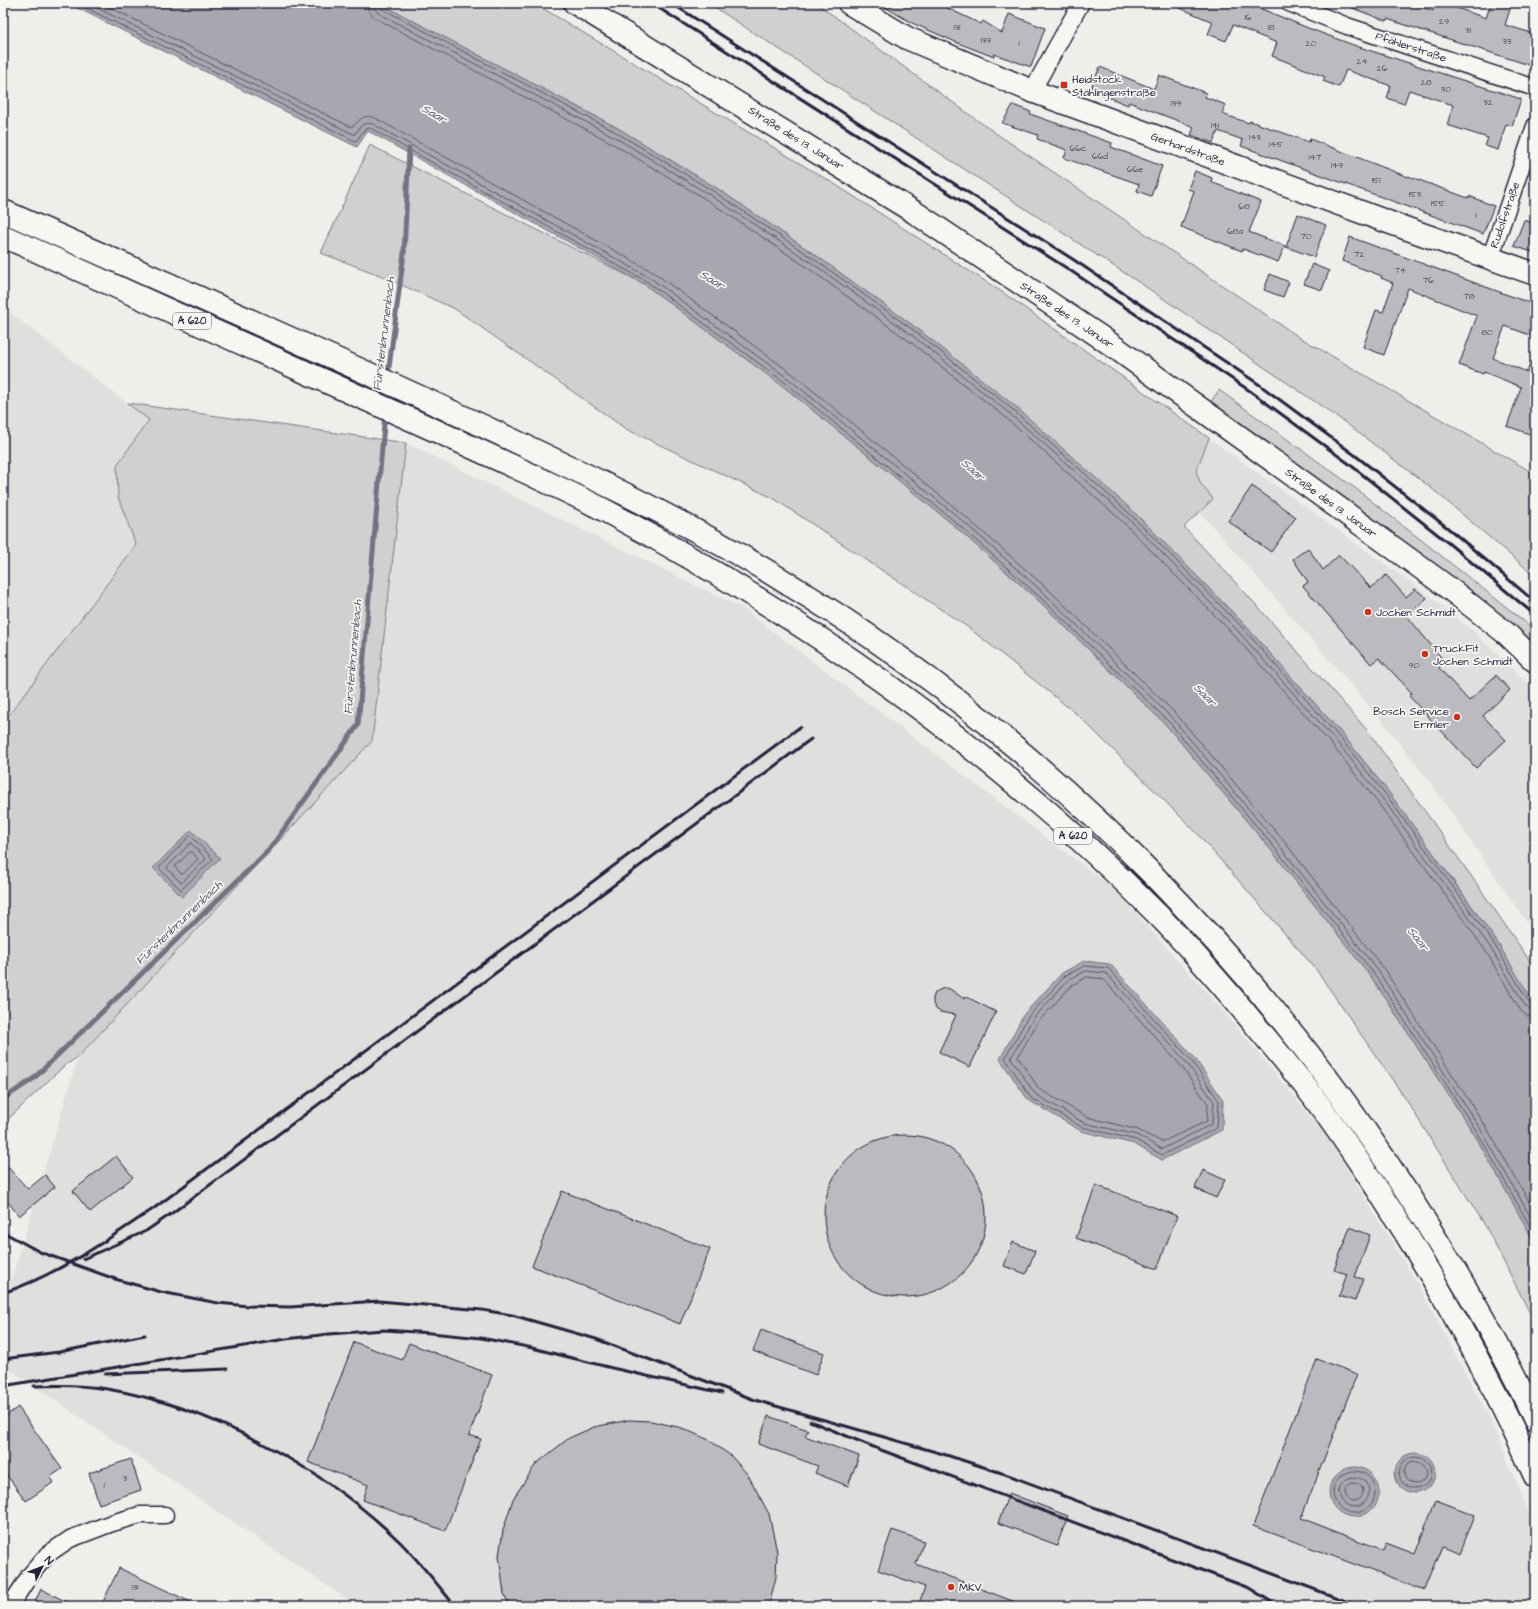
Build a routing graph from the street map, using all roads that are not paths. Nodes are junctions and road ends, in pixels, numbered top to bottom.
1 (575, 3) edge
2 (849, 3) edge
3 (1081, 3) edge
4 (1289, 3) edge
5 (1535, 88) edge
6 (1032, 91) junction
7 (1535, 126) edge
8 (3, 204) edge
9 (3, 211) edge
10 (30, 223) junction
11 (10, 240) edge
12 (1490, 259) junction
13 (1535, 274) edge
14 (1535, 661) edge
15 (1535, 1420) edge
16 (1535, 1476) edge
17 (165, 1515) dead end
18 (10, 1606) edge

1 - 14 main road, Straße des 13. Januar
2 - 6 main road, Gerhardstraße
3 - 6 street
4 - 5 street, Pfählerstraße
6 - 12 main road, Gerhardstraße
7 - 12 street, Rudolfstraße
8 - 10 main road
9 - 10 main road, A 620
10 - 15 main road, A 620
11 - 16 main road, A 620
12 - 13 main road, Gerhardstraße
17 - 18 street

